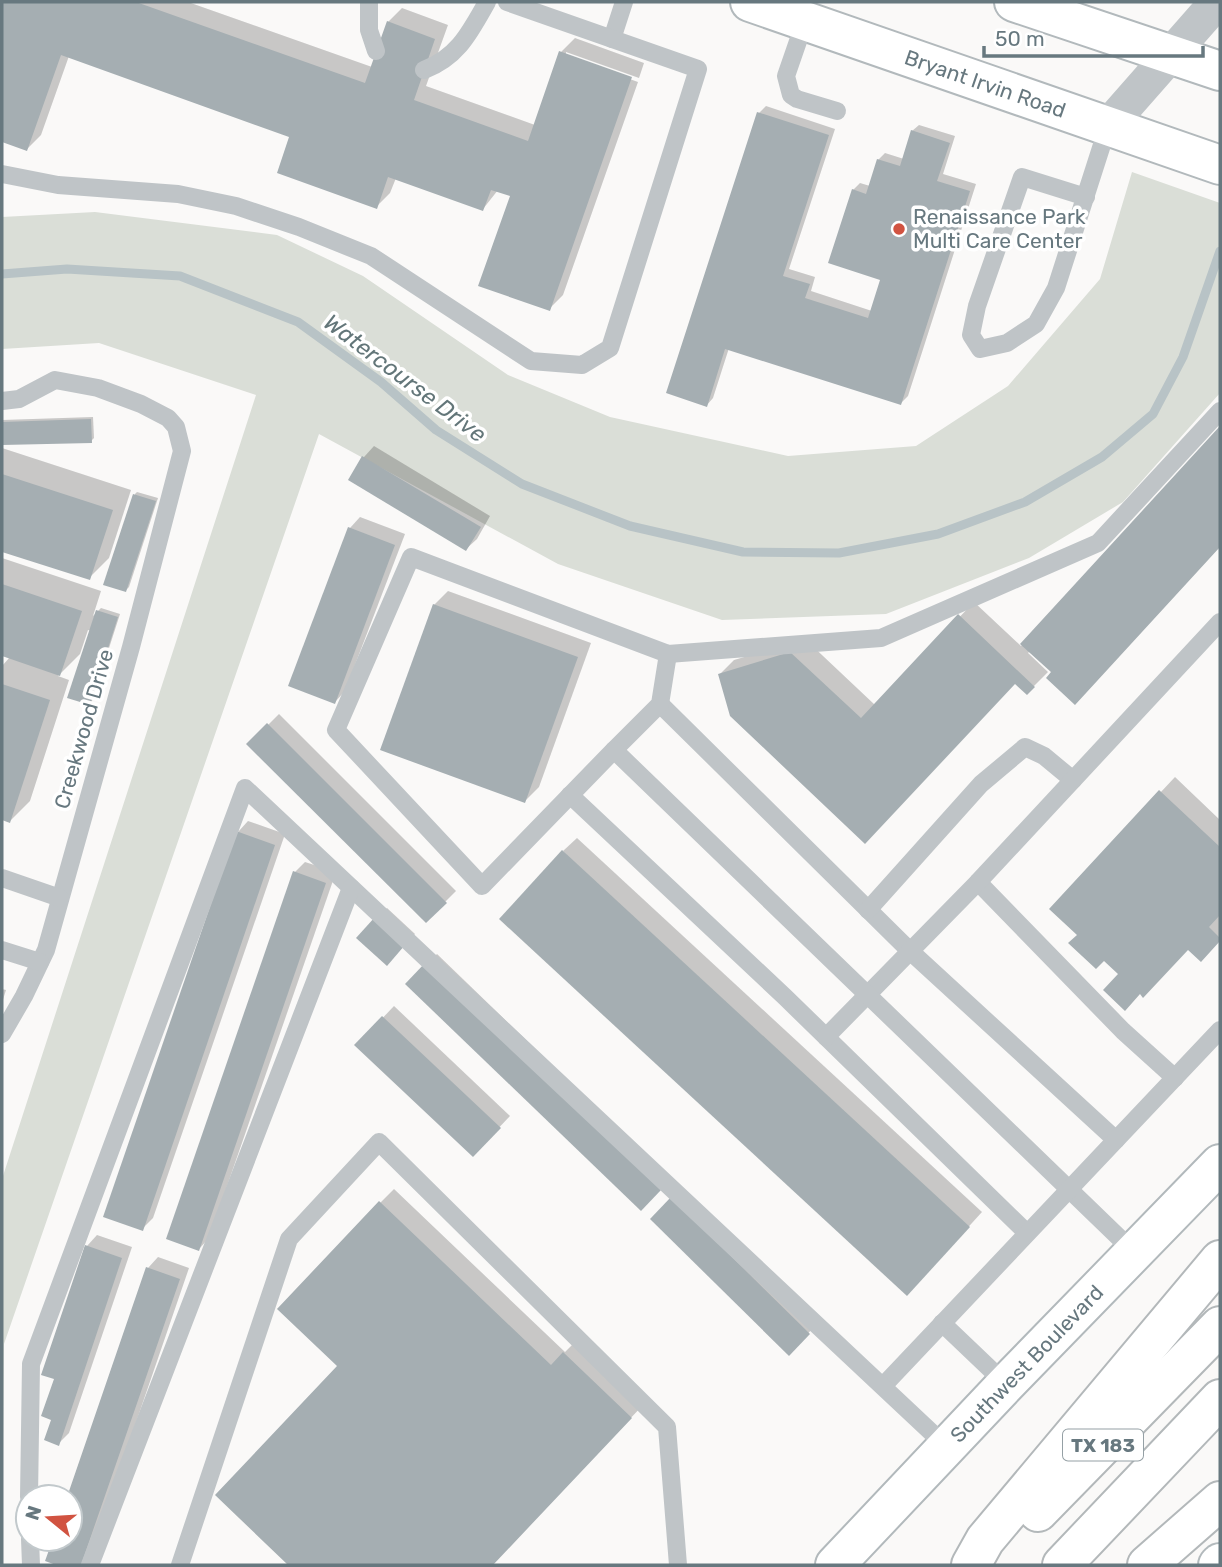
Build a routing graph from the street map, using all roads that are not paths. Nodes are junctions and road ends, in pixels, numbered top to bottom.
1 (369, 2) edge
2 (487, 2) edge
3 (507, 2) edge
4 (624, 2) edge
5 (750, 2) edge
6 (1014, 2) edge
7 (1217, 2) edge
8 (805, 21) junction
9 (612, 38) junction
10 (376, 51) dead end
11 (1171, 56) junction
12 (424, 70) dead end
13 (1220, 71) edge
14 (837, 111) dead end
15 (1108, 126) junction
16 (1208, 161) edge
17 (2, 174) edge
18 (1086, 197) junction
19 (2, 401) edge
20 (1220, 411) edge
21 (1220, 622) edge
22 (668, 654) junction
23 (660, 705) junction
24 (614, 750) junction
25 (1073, 780) junction
26 (570, 795) junction
27 (2, 878) edge
28 (978, 882) junction
29 (351, 888) junction
30 (60, 898) junction
31 (868, 910) junction
32 (2, 950) edge
33 (910, 951) junction
34 (40, 962) junction
35 (868, 995) junction
36 (1220, 1030) edge
37 (2, 1034) edge
38 (826, 1037) junction
39 (1175, 1077) junction
40 (1116, 1140) junction
41 (1220, 1164) edge
42 (1069, 1189) junction
43 (1027, 1233) junction
44 (1135, 1253) junction
45 (1220, 1261) edge
46 (942, 1323) junction
47 (1220, 1326) edge
48 (1006, 1384) junction
49 (883, 1386) junction
50 (1220, 1399) edge
51 (947, 1447) junction
52 (29, 1483) edge
53 (1220, 1501) edge
54 (90, 1565) edge
55 (180, 1565) edge
56 (678, 1565) edge
57 (835, 1565) edge
58 (971, 1565) edge
59 (986, 1565) edge
60 (1062, 1565) edge
61 (1147, 1565) edge

1 - 10 lane
2 - 12 lane
3 - 9 lane
4 - 9 lane
5 - 8 main road, Bryant Irvin Road
6 - 11 main road
7 - 11 street
8 - 14 lane
8 - 15 main road, Bryant Irvin Road
9 - 17 lane
11 - 13 main road
11 - 15 street
15 - 16 main road, Bryant Irvin Road
15 - 18 lane
18 - 18 lane
19 - 30 lane, Creekwood Drive
20 - 22 lane
21 - 25 lane
22 - 23 lane
22 - 26 lane
23 - 24 lane
23 - 31 lane
24 - 26 lane
24 - 35 lane
25 - 28 lane
25 - 31 lane
26 - 38 lane
27 - 30 lane
28 - 33 lane
28 - 39 lane
29 - 49 lane
29 - 52 lane
29 - 54 lane
30 - 34 lane, Creekwood Drive
31 - 33 lane
32 - 34 lane
33 - 35 lane
33 - 40 lane
34 - 37 lane, Creekwood Drive
35 - 38 lane
35 - 42 lane
36 - 39 lane
38 - 43 lane
39 - 40 lane
40 - 42 lane
41 - 44 main road, Southwest Boulevard
42 - 43 lane
42 - 44 lane
43 - 46 lane
44 - 48 main road, Southwest Boulevard
45 - 58 main road
46 - 48 lane
46 - 49 lane
47 - 59 main road, TX 183
48 - 51 main road, Southwest Boulevard
49 - 51 lane
50 - 60 main road, TX 183
51 - 57 main road, Southwest Boulevard
53 - 61 main road
55 - 56 lane

